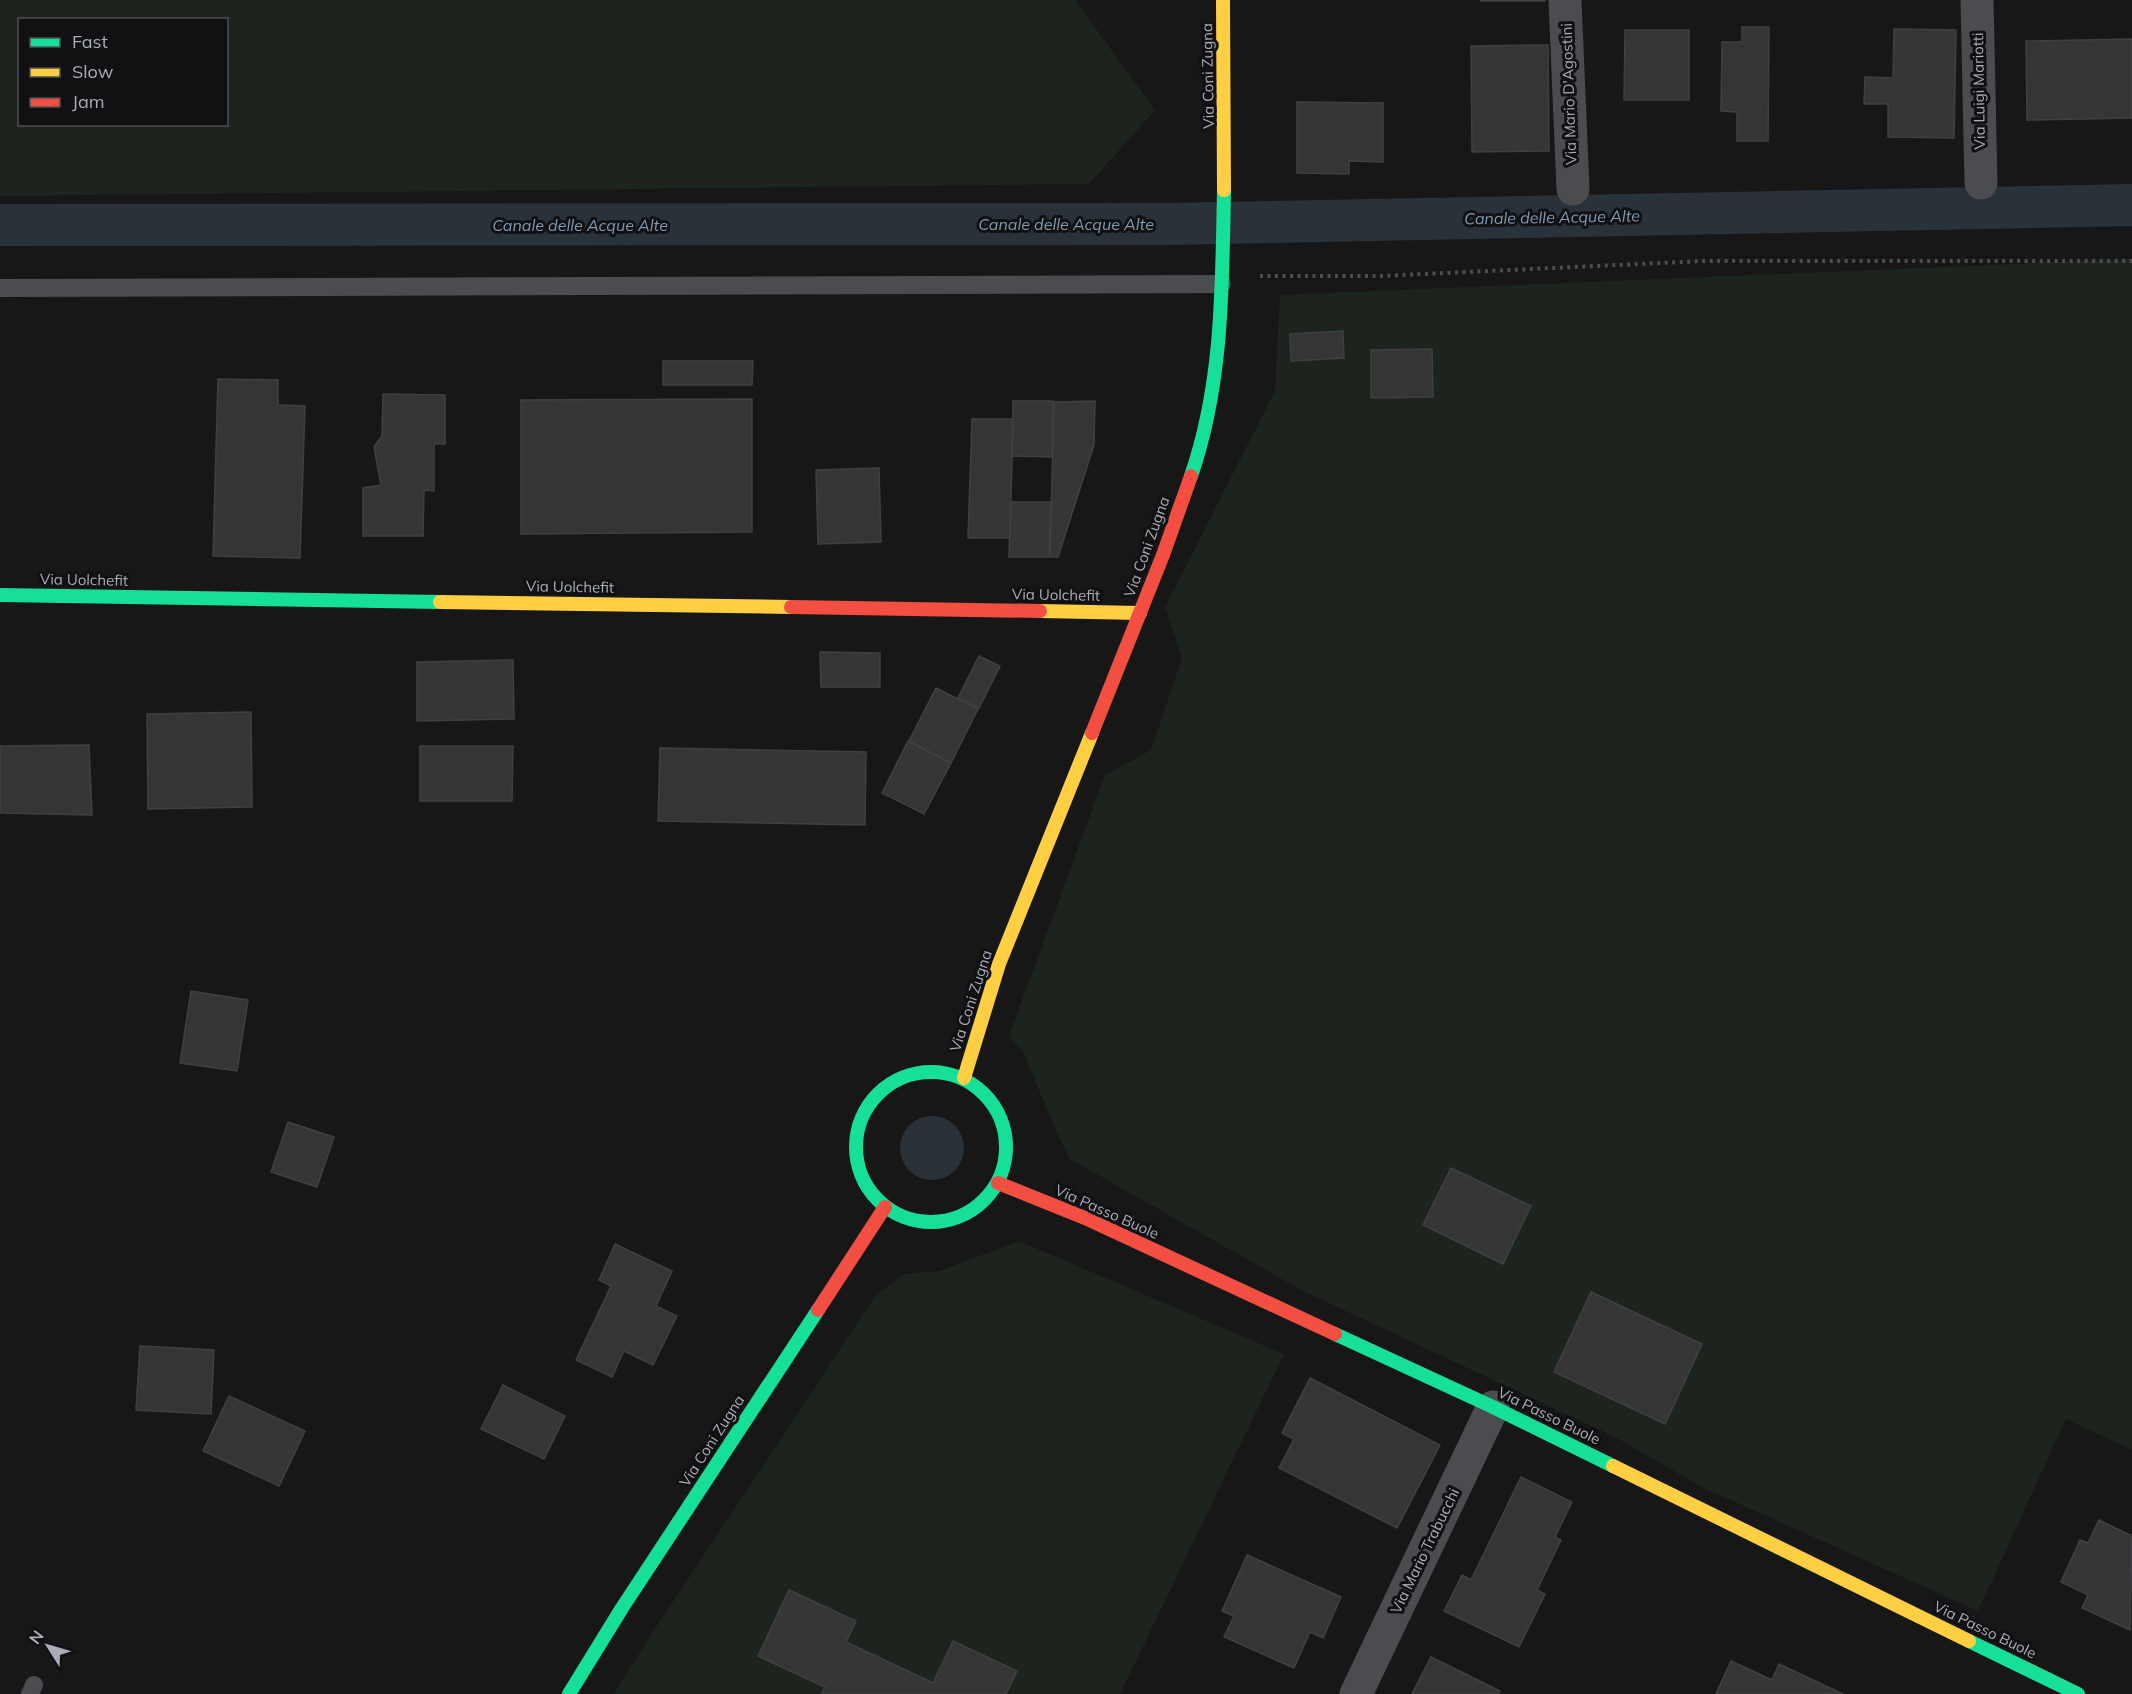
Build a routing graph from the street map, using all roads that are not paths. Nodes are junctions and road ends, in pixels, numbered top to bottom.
1 (1223, 0) edge
2 (1565, 0) edge
3 (1977, 0) edge
4 (1981, 183) dead end
5 (1573, 189) dead end
6 (1222, 284) junction
7 (0, 288) edge
8 (0, 595) edge
9 (1140, 613) junction
10 (964, 1078) junction
11 (998, 1183) junction
12 (885, 1207) junction
13 (1493, 1407) junction
14 (569, 1694) edge
15 (1356, 1694) edge
16 (2078, 1694) edge

1 - 6 street, Via Coni Zugna
2 - 5 street, Via Mario D'Agostini
3 - 4 street, Via Luigi Mariotti
6 - 7 lane
6 - 9 street, Via Coni Zugna
8 - 9 street, Via Uolchefit
9 - 10 street, Via Coni Zugna
10 - 11 street
10 - 12 street
11 - 12 street
11 - 13 street, Via Passo Buole
12 - 14 street, Via Coni Zugna
13 - 15 street, Via Mario Trabucchi
13 - 16 street, Via Passo Buole

